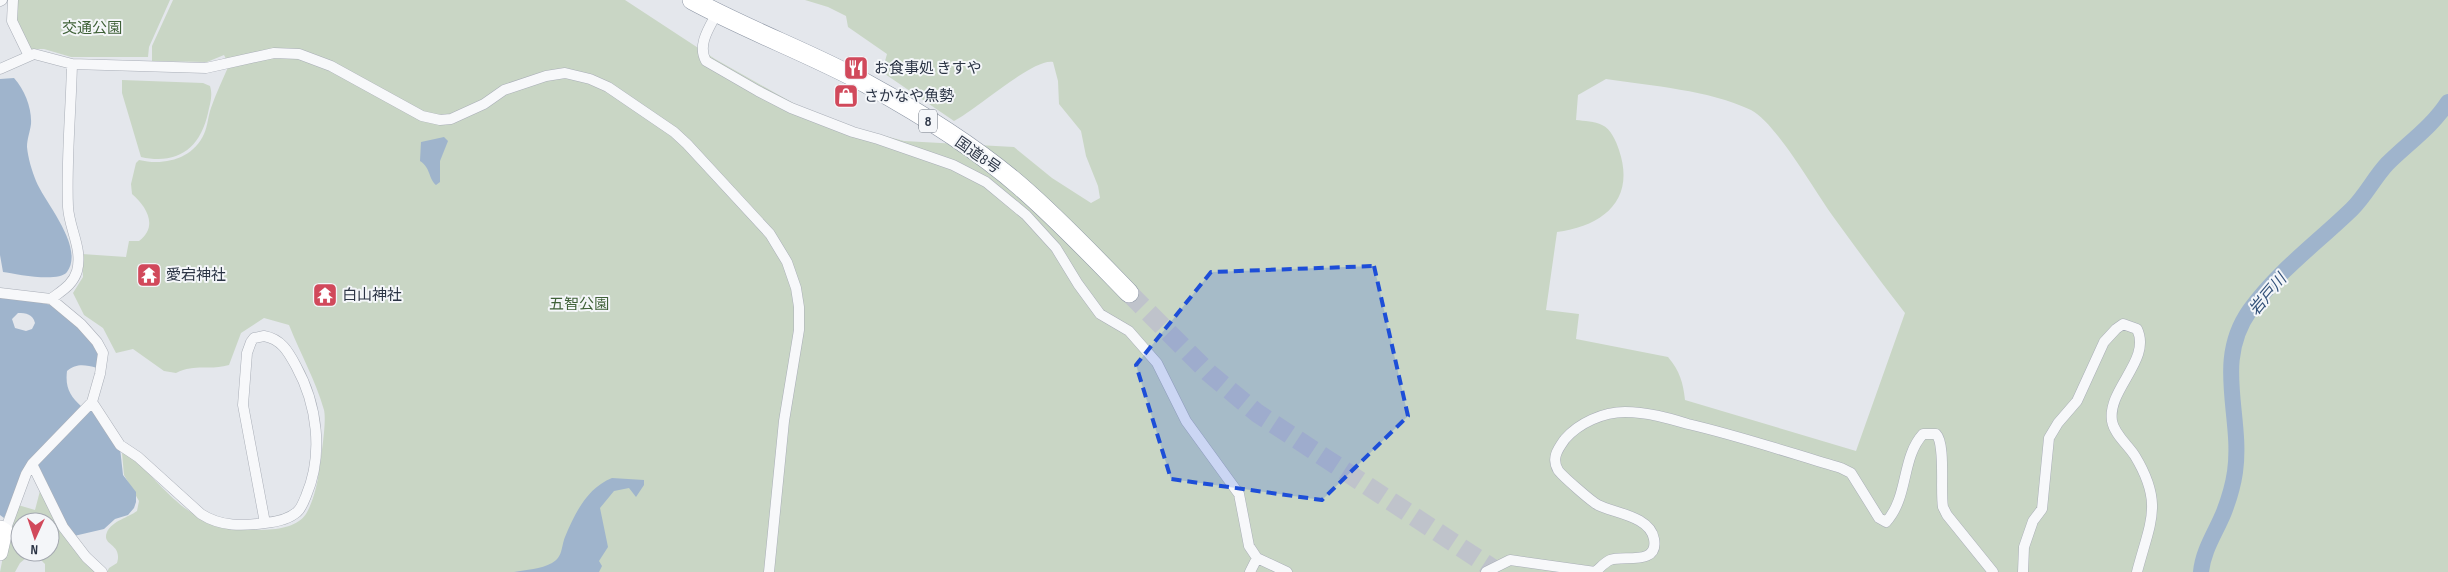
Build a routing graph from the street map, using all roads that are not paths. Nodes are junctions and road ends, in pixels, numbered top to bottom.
1 (13, 0) edge
2 (692, 0) edge
3 (716, 14) junction
4 (29, 56) junction
5 (72, 64) junction
6 (0, 69) edge
7 (0, 293) edge
8 (1130, 293) tunnel mouth
9 (51, 299) junction
10 (92, 402) junction
11 (32, 464) junction
12 (265, 523) junction
13 (2, 529) edge
14 (0, 552) edge
15 (1257, 558) junction
16 (102, 572) edge
17 (768, 572) edge
18 (1250, 572) edge
19 (1287, 572) edge
20 (1486, 572) edge
21 (1993, 572) edge
22 (2023, 572) edge
23 (2137, 572) edge

1 - 4 street
2 - 3 highway, 国道8号 / 8
3 - 8 highway, 国道8号 / 8
3 - 15 street
4 - 5 street
4 - 6 street
5 - 9 street
5 - 17 street
7 - 9 street
9 - 10 street
10 - 11 street
10 - 12 street
11 - 13 street
11 - 16 street
12 - 12 street
13 - 14 street
15 - 18 street
15 - 19 street
20 - 21 street
22 - 23 street

